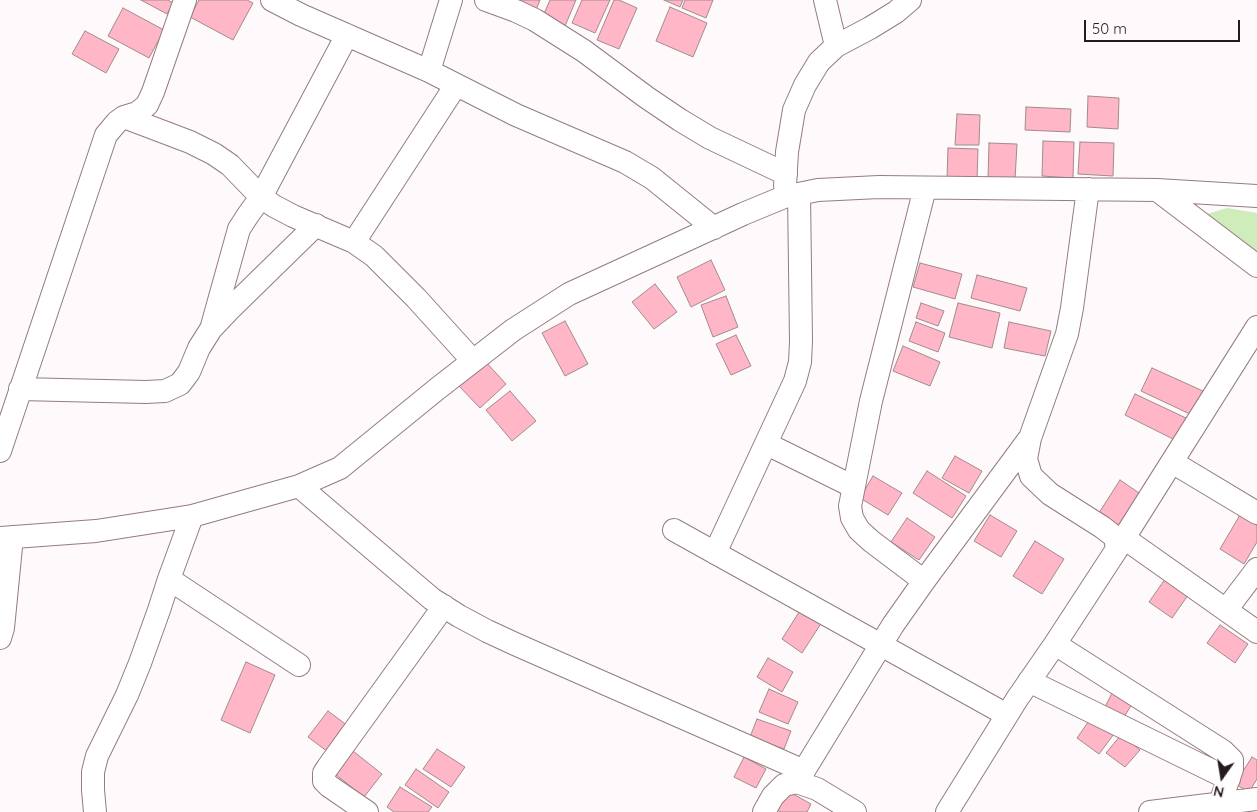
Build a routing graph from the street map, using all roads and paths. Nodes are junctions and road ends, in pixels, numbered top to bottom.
1 (185, 0) edge
2 (272, 0) edge
3 (451, 0) edge
4 (486, 0) edge
5 (825, 0) edge
6 (910, 0) edge
7 (347, 35) junction
8 (836, 46) junction
9 (429, 72) junction
10 (456, 85) junction
11 (124, 118) junction
12 (786, 174) junction
13 (925, 188) junction
14 (1088, 189) junction
15 (1157, 190) junction
16 (791, 196) junction
17 (1257, 196) edge
18 (261, 197) junction
19 (316, 226) junction
20 (714, 228) junction
21 (354, 242) junction
22 (1257, 266) edge
23 (1257, 327) edge
24 (211, 329) junction
25 (473, 361) junction
26 (20, 389) junction
27 (1030, 438) junction
28 (767, 444) junction
29 (0, 451) edge
30 (1172, 462) junction
31 (299, 486) junction
32 (854, 487) junction
33 (1257, 513) edge
34 (192, 516) junction
35 (674, 530) dead end
36 (6, 537) edge
37 (1121, 543) junction
38 (715, 553) junction
39 (1257, 569) edge
40 (169, 579) junction
41 (924, 580) junction
42 (444, 606) junction
43 (1226, 610) junction
44 (1257, 632) edge
45 (0, 638) edge
46 (1055, 644) junction
47 (881, 645) junction
48 (299, 665) dead end
49 (1029, 681) junction
50 (1008, 715) junction
51 (801, 776) junction
52 (1229, 779) junction
53 (1257, 799) edge
54 (1220, 803) junction
55 (95, 812) edge
56 (367, 812) edge
57 (764, 812) edge
58 (855, 812) edge
59 (947, 812) edge
60 (1150, 812) edge

1 - 11 street
2 - 7 street
3 - 9 street
4 - 12 street
5 - 8 street
6 - 8 street
7 - 9 street
7 - 18 street
8 - 12 street
9 - 10 street
10 - 20 street
10 - 21 street
11 - 18 street
11 - 26 street
12 - 16 street
13 - 14 street
13 - 16 street
13 - 32 street
14 - 15 street
14 - 27 street
15 - 17 street
15 - 22 street
16 - 20 street
16 - 28 street
18 - 19 street
18 - 24 street
19 - 21 street
19 - 24 street
20 - 25 street
21 - 25 street
23 - 30 street
24 - 26 street
25 - 31 street
26 - 29 street
27 - 37 street
27 - 41 street
28 - 32 street
28 - 38 street
30 - 33 street
30 - 37 street
31 - 34 street
31 - 42 street
32 - 41 street
34 - 36 street
34 - 40 street
35 - 38 street
36 - 45 street
37 - 43 street
37 - 46 street
38 - 47 street
39 - 43 street
40 - 48 street
40 - 55 street
41 - 47 street
42 - 51 street
42 - 56 street
43 - 44 street
46 - 49 street
46 - 52 street
47 - 50 street
47 - 51 street
49 - 50 street
49 - 52 street
50 - 59 street
51 - 57 street
51 - 58 street
52 - 54 street
53 - 54 street
54 - 60 street

